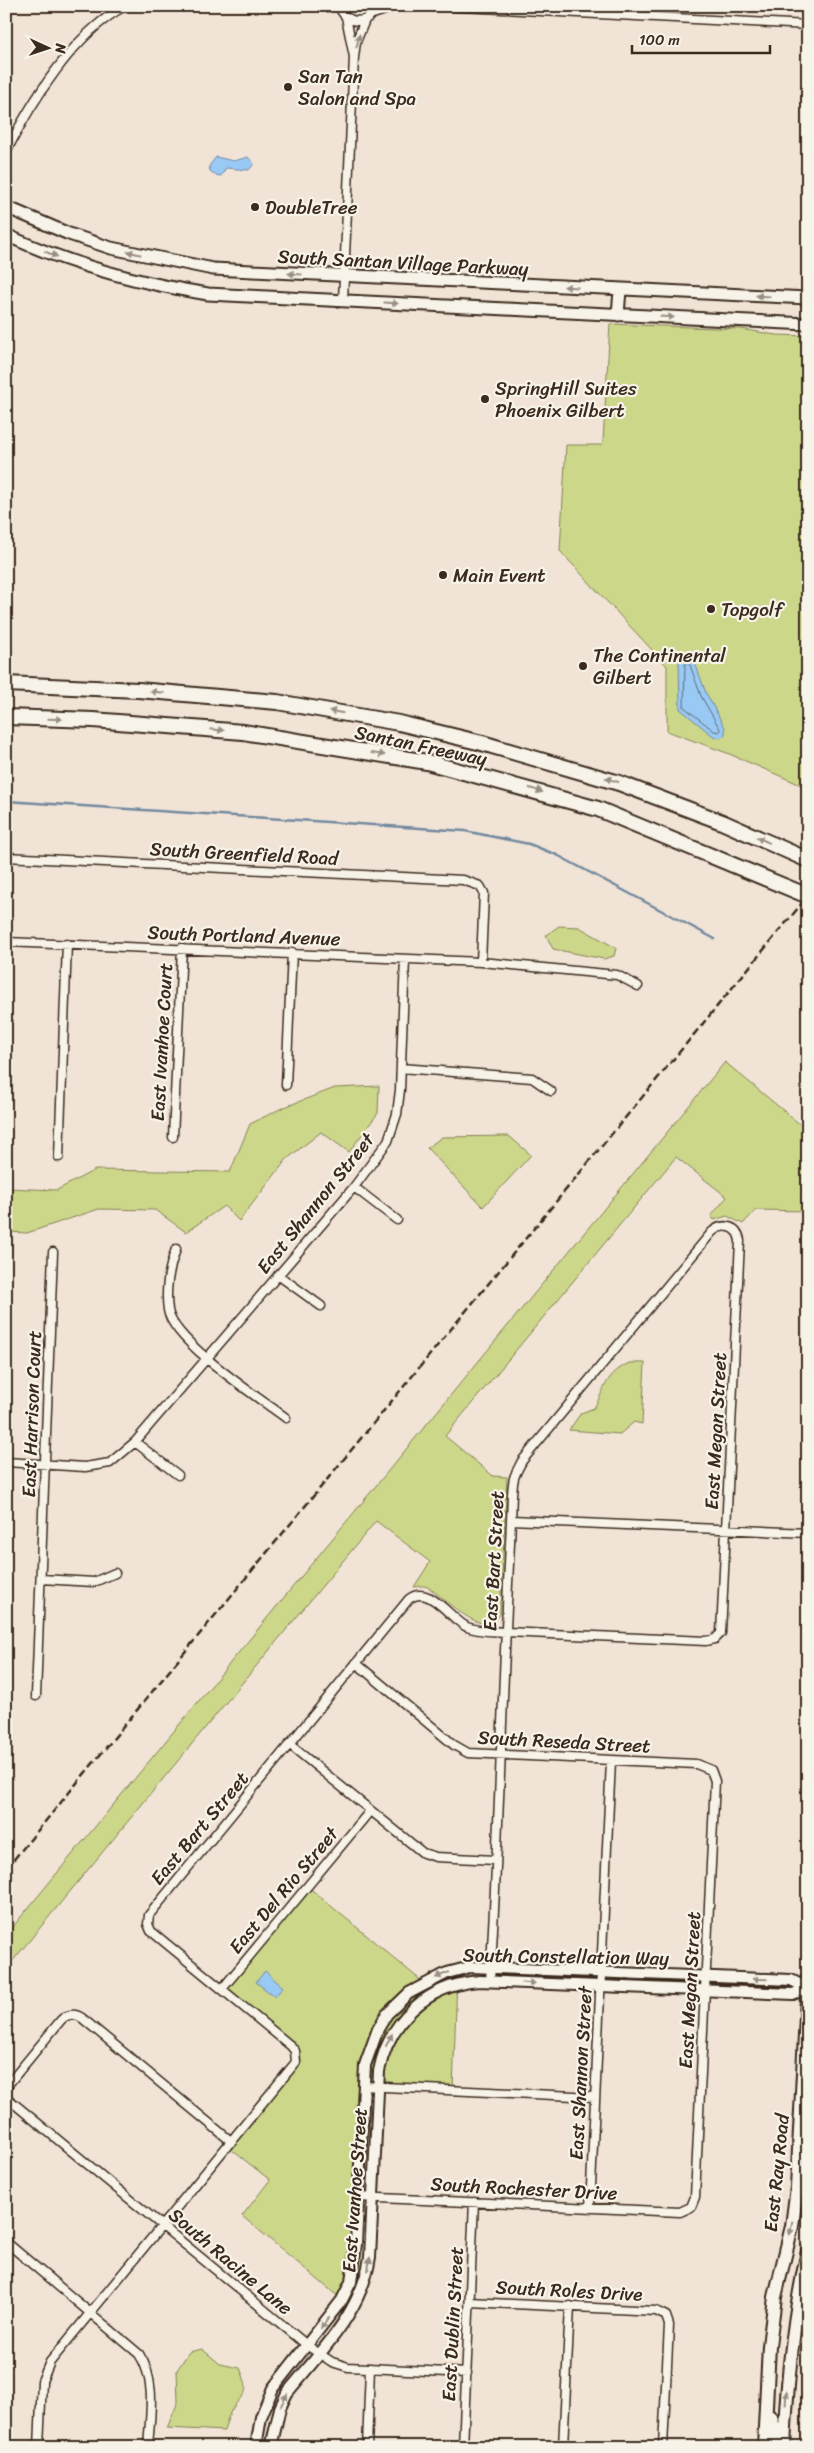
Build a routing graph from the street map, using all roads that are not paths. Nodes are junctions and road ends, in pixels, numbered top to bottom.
1 (125, 6) edge
2 (331, 6) edge
3 (397, 6) edge
4 (444, 6) edge
5 (375, 10) edge
6 (342, 12) edge
7 (365, 20) junction
8 (808, 25) edge
9 (354, 57) junction
10 (6, 152) edge
11 (6, 207) edge
12 (6, 235) edge
13 (343, 277) junction
14 (620, 290) junction
15 (808, 298) edge
16 (343, 300) junction
17 (618, 315) junction
18 (808, 324) edge
19 (6, 684) edge
20 (6, 717) edge
21 (6, 857) edge
22 (808, 860) edge
23 (808, 896) edge
24 (6, 942) edge
25 (67, 944) junction
26 (182, 948) junction
27 (292, 952) junction
28 (405, 959) junction
29 (481, 962) junction
30 (638, 986) dead end
31 (401, 1068) junction
32 (286, 1084) dead end
33 (551, 1091) dead end
34 (173, 1137) dead end
35 (59, 1157) dead end
36 (354, 1187) junction
37 (397, 1220) dead end
38 (730, 1227) joint
39 (176, 1249) dead end
40 (53, 1252) dead end
41 (278, 1275) junction
42 (321, 1306) dead end
43 (207, 1358) junction
44 (286, 1418) dead end
45 (135, 1442) junction
46 (6, 1462) edge
47 (46, 1464) junction
48 (178, 1475) dead end
49 (511, 1520) junction
50 (727, 1530) junction
51 (808, 1533) edge
52 (114, 1573) dead end
53 (41, 1579) junction
54 (506, 1632) junction
55 (356, 1664) junction
56 (36, 1696) dead end
57 (289, 1744) junction
58 (500, 1756) junction
59 (611, 1761) junction
60 (711, 1770) joint
61 (370, 1811) junction
62 (495, 1860) junction
63 (490, 1967) junction
64 (601, 1973) junction
65 (706, 1977) junction
66 (490, 1981) junction
67 (807, 1985) edge
68 (600, 1987) junction
69 (222, 1989) junction
70 (705, 1990) junction
71 (6, 2086) edge
72 (378, 2087) junction
73 (363, 2088) junction
74 (6, 2096) edge
75 (595, 2097) junction
76 (232, 2142) junction
77 (358, 2197) junction
78 (374, 2197) junction
79 (474, 2202) junction
80 (590, 2208) junction
81 (688, 2209) joint
82 (163, 2226) junction
83 (6, 2242) edge
84 (808, 2251) edge
85 (470, 2302) junction
86 (570, 2306) junction
87 (91, 2312) junction
88 (308, 2346) junction
89 (319, 2354) junction
90 (370, 2368) junction
91 (466, 2373) junction
92 (767, 2400) junction
93 (39, 2447) edge
94 (148, 2447) edge
95 (256, 2447) edge
96 (271, 2447) edge
97 (367, 2447) edge
98 (463, 2447) edge
99 (563, 2447) edge
100 (663, 2447) edge
101 (764, 2447) edge
102 (773, 2447) edge
103 (784, 2447) edge

1 - 10 street
2 - 6 street
3 - 5 street
4 - 8 street
5 - 7 street
6 - 7 street
6 - 9 street
9 -> 7 street
9 - 13 street
13 -> 11 main road, South Santan Village Parkway
12 -> 16 main road
14 -> 13 main road, South Santan Village Parkway
13 - 16 street
15 -> 14 main road, South Santan Village Parkway
14 - 17 main road
16 -> 17 main road
17 -> 18 main road
22 -> 19 highway, Santan Freeway
20 -> 23 highway, Santan Freeway
21 - 29 street, South Greenfield Road
24 - 25 street, South Portland Avenue
25 - 26 street, South Portland Avenue
25 - 35 street
26 - 27 street, South Portland Avenue
26 - 34 street, East Ivanhoe Court
27 - 28 street, South Portland Avenue
27 - 32 street
28 - 29 street, South Portland Avenue
28 - 31 street, East Shannon Street
29 - 30 street, South Portland Avenue
31 - 33 street
31 - 36 street, East Shannon Street
36 - 37 street
36 - 41 street, East Shannon Street
38 - 49 street, East Bart Street
38 - 50 street, East Megan Street
39 - 43 street
40 - 47 street, East Harrison Court
41 - 42 street
41 - 43 street, East Shannon Street
43 - 44 street
43 - 45 street, East Shannon Street
45 - 47 street, East Shannon Street
45 - 48 street
46 - 47 street, East Shannon Street
47 - 53 street, East Harrison Court
49 - 50 street
49 - 54 street, East Bart Street
50 - 51 street
50 - 54 street, East Megan Street
52 - 53 street
53 - 56 street, East Harrison Court
54 - 55 street, East Bart Street
54 - 58 street, East Bart Street
55 - 57 street, East Bart Street
55 - 58 street, South Reseda Street
57 - 61 street
57 - 69 street, East Bart Street
58 - 59 street, South Reseda Street
58 - 62 street, East Bart Street
59 - 60 street, South Reseda Street
59 - 64 street, East Shannon Street
60 - 65 street, East Megan Street
61 - 62 street
61 - 69 street, East Del Rio Street
62 - 63 street, East Bart Street
63 - 64 street, South Constellation Way
63 - 66 street, East Bart Street
63 -> 73 street, South Constellation Way
64 - 65 street, South Constellation Way
64 - 68 street, East Shannon Street
67 -> 65 street, South Constellation Way
65 - 70 street, East Megan Street
66 -> 68 street, South Constellation Way
72 -> 66 street, South Constellation Way
67 - 70 street, South Constellation Way
67 -> 92 main road, East Ray Road
68 - 70 street, South Constellation Way
68 - 75 street, East Shannon Street
69 - 76 street
70 - 81 street, East Megan Street
71 - 76 street
72 - 73 street
72 - 75 street
72 - 78 street, East Ivanhoe Street
73 - 77 street, East Ivanhoe Street
74 - 82 street, South Racine Lane
75 - 80 street, East Shannon Street
76 - 82 street
77 - 78 street, South Rochester Drive
77 -> 88 street, East Ivanhoe Street
78 - 79 street, South Rochester Drive
89 -> 78 street, East Ivanhoe Street
79 - 80 street, South Rochester Drive
79 - 85 street, East Dublin Street
80 - 81 street, South Rochester Drive
82 - 87 street
82 - 88 street, South Racine Lane
83 - 87 street
103 -> 84 main road
85 - 86 street, South Roles Drive
85 - 91 street, East Dublin Street
86 - 99 street
86 - 100 street, South Roles Drive
87 - 93 street
87 - 94 street
88 - 89 street, South Racine Lane
88 - 95 street, East Ivanhoe Street
89 - 90 street, South Racine Lane
96 -> 89 street, East Ivanhoe Street
90 - 91 street, South Racine Lane
90 - 97 street
91 - 98 street, East Dublin Street
92 - 101 main road, East Ray Road
92 - 102 main road

